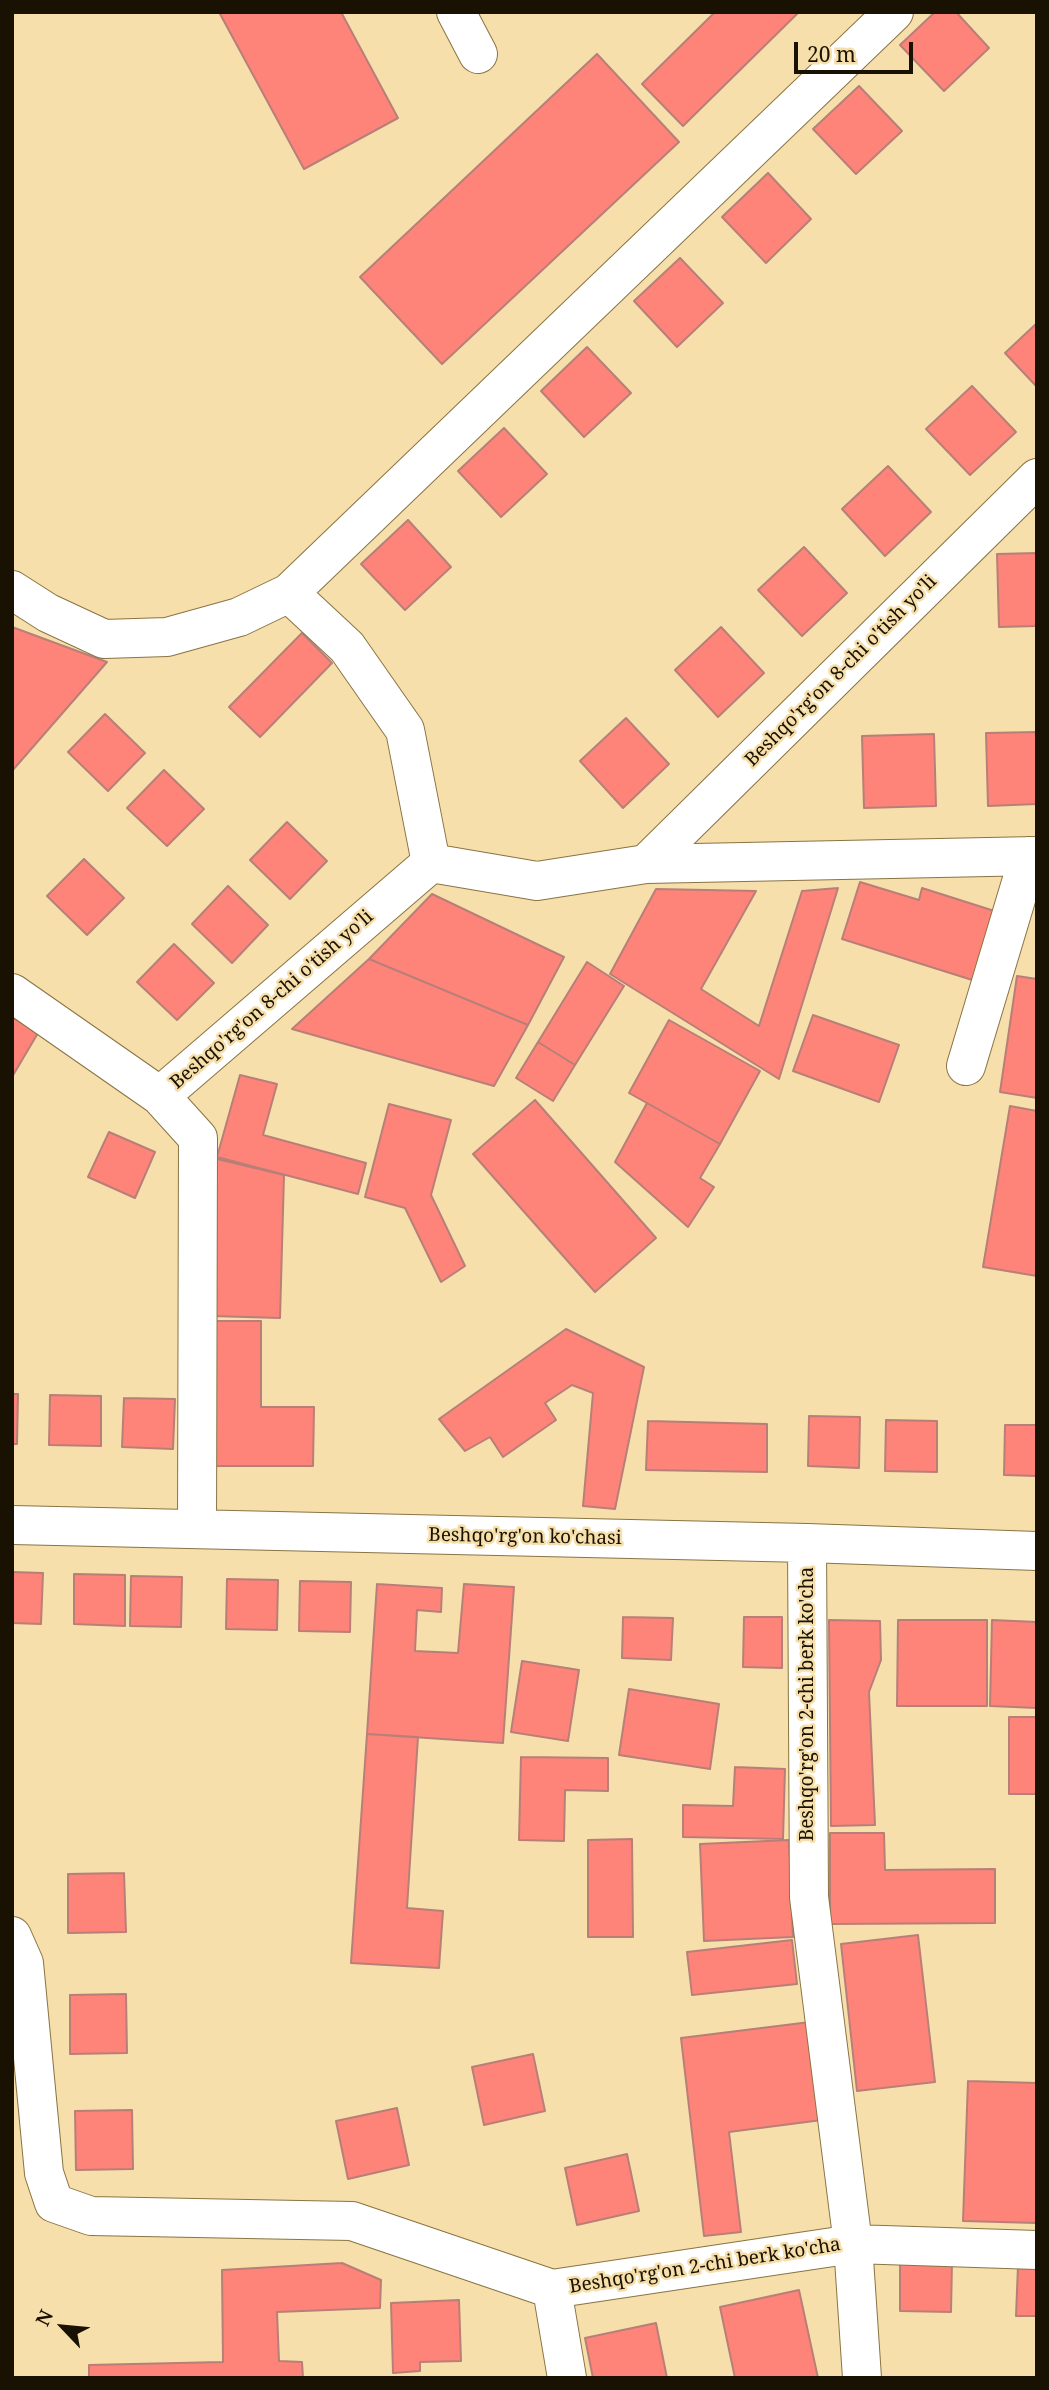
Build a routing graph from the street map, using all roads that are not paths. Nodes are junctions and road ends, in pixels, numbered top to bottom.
1 (456, 12) edge
2 (894, 12) edge
3 (478, 54) dead end
4 (1037, 478) edge
5 (12, 590) edge
6 (289, 593) junction
7 (1033, 856) edge
8 (431, 863) junction
9 (646, 864) junction
10 (12, 993) edge
11 (966, 1066) dead end
12 (160, 1096) junction
13 (12, 1525) edge
14 (197, 1529) junction
15 (807, 1543) junction
16 (1037, 1551) edge
17 (12, 1936) edge
18 (853, 2244) junction
19 (1037, 2250) edge
20 (552, 2289) junction
21 (567, 2378) edge
22 (862, 2378) edge

1 - 3 street
2 - 6 street
4 - 9 street, Beshqo'rg'on 8-chi o'tish yo'li
5 - 6 street
6 - 8 street
7 - 9 street
7 - 11 street
8 - 9 street
8 - 12 street, Beshqo'rg'on 8-chi o'tish yo'li
10 - 12 street
12 - 14 street, Beshqo'rg'on 8-chi o'tish yo'li
13 - 14 street, Beshqo'rg'on ko'chasi
14 - 15 street, Beshqo'rg'on ko'chasi
15 - 16 street, Beshqo'rg'on ko'chasi
15 - 18 street, Beshqo'rg'on 2-chi berk ko'cha
17 - 20 street, Beshqo'rg'on 2-chi berk ko'cha
18 - 19 street
18 - 20 street, Beshqo'rg'on 2-chi berk ko'cha
18 - 22 street
20 - 21 street

